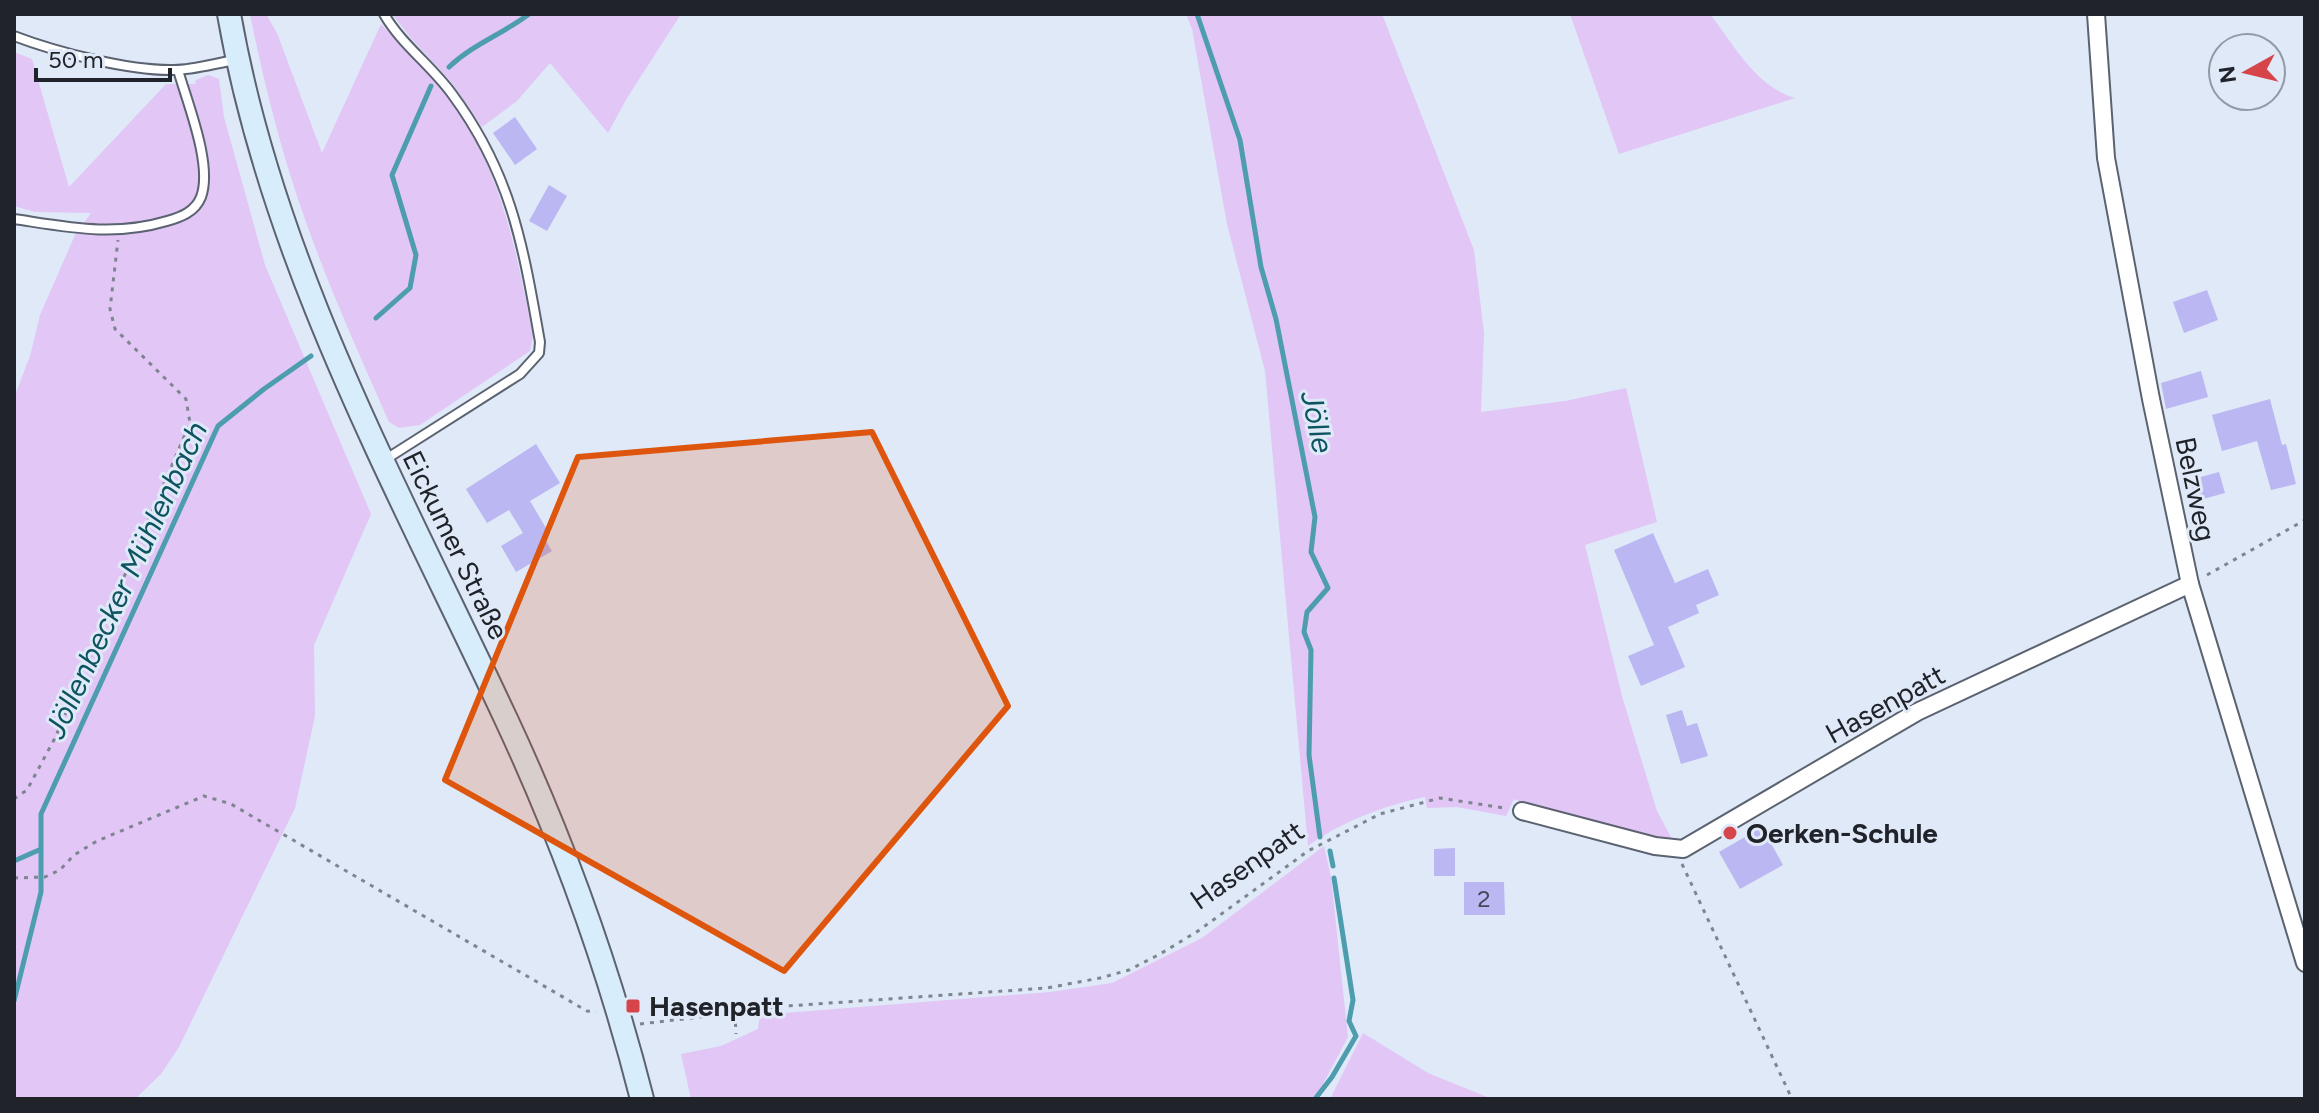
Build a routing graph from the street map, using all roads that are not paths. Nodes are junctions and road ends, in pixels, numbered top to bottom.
1 (229, 14) edge
2 (384, 14) edge
3 (2096, 14) edge
4 (14, 36) edge
5 (237, 60) junction
6 (178, 70) junction
7 (14, 219) edge
8 (383, 461) junction
9 (2190, 584) junction
10 (1522, 811) road end
11 (2305, 963) edge
12 (642, 1099) edge

1 - 5 main road, Eickumer Straße
2 - 8 lane
3 - 9 street, Belzweg
4 - 6 lane
5 - 6 lane
5 - 8 main road, Eickumer Straße
6 - 7 lane
8 - 12 main road, Eickumer Straße
9 - 10 street, Hasenpatt
9 - 11 street, Belzweg

